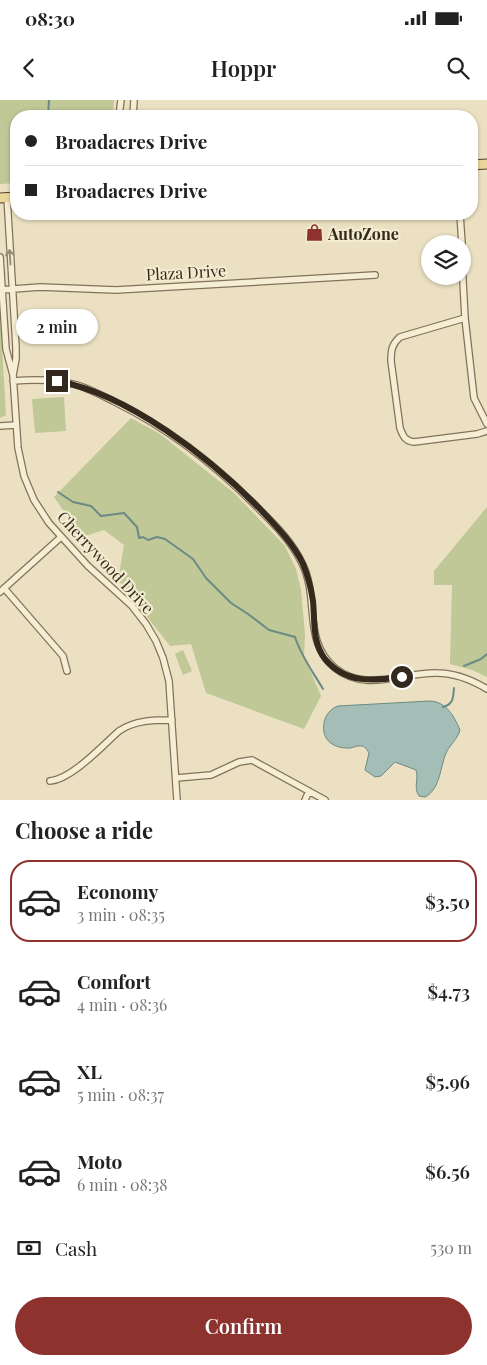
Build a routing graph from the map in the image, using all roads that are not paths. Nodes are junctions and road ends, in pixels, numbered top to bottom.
1 (8, 197) edge
2 (460, 220) edge
3 (461, 235) edge
4 (0, 257) edge
5 (374, 275) dead end
6 (463, 285) edge
7 (13, 289) junction
8 (1, 290) edge
9 (465, 318) junction
10 (13, 378) junction
11 (487, 424) edge
12 (16, 425) junction
13 (0, 426) edge
14 (487, 431) edge
15 (61, 537) junction
16 (2, 590) edge
17 (67, 670) dead end
18 (487, 689) edge
19 (172, 720) junction
20 (176, 778) junction
21 (50, 781) dead end
22 (309, 792) junction
23 (177, 800) edge
24 (304, 800) edge
25 (325, 800) edge

7 -> 1 street, Cherrywood Drive
2 - 3 street
4 - 8 street, Cherrywood Drive
5 - 7 street, Plaza Drive
6 - 9 street
7 - 8 street, Plaza Drive
7 - 10 street, Cherrywood Drive
8 - 10 street, Cherrywood Drive
9 - 11 street
9 - 14 street
10 - 12 street, Cherrywood Drive
10 - 18 street
12 - 13 street
12 - 15 street, Cherrywood Drive
15 - 16 street
15 - 19 street, Cherrywood Drive
16 - 17 street
19 - 20 street, Cherrywood Drive
19 - 21 street
20 - 22 street
20 - 23 street, Cherrywood Drive
22 - 24 street
22 - 25 street

